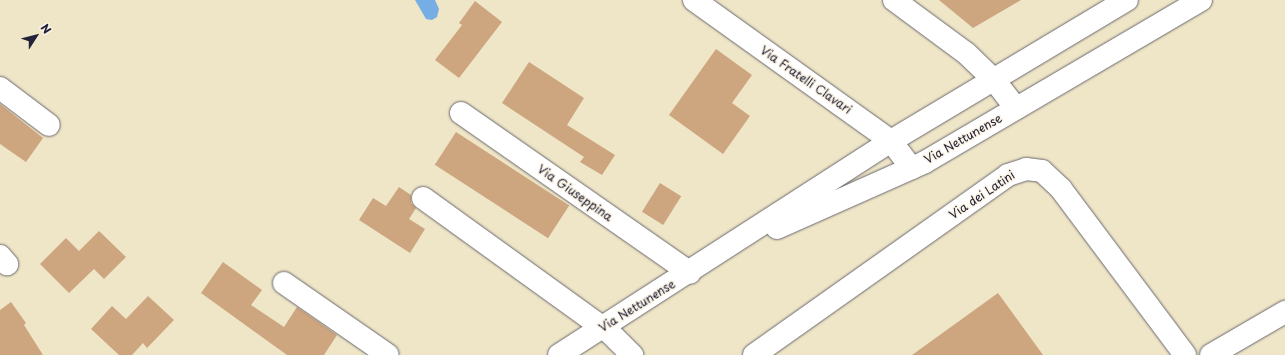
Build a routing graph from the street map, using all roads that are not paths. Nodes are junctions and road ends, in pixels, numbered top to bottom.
1 (694, 0) edge
2 (894, 0) edge
3 (1127, 0) edge
4 (1201, 0) edge
5 (994, 80) junction
6 (0, 88) edge
7 (1016, 108) junction
8 (461, 113) dead end
9 (49, 125) dead end
10 (891, 141) junction
11 (911, 168) junction
12 (423, 198) dead end
13 (714, 257) junction
14 (690, 273) junction
15 (284, 283) dead end
16 (1285, 312) edge
17 (603, 327) junction
18 (388, 355) edge
19 (559, 355) edge
20 (632, 355) edge
21 (754, 355) edge
22 (1185, 355) edge
23 (1211, 355) edge

1 - 10 street, Via Fratelli Clavari
2 - 5 street
3 - 5 street, Via Nettunense
4 - 7 street, Via Nettunense
5 - 7 street
5 - 10 street, Via Nettunense
6 - 9 street
7 - 11 street, Via Nettunense
8 - 14 street, Via Giuseppina
10 - 11 street, Via Fratelli Clavari
10 - 13 street, Via Nettunense
11 - 13 street, Via Nettunense
12 - 17 street
13 - 14 street, Via Nettunense
14 - 17 street, Via Nettunense
15 - 18 street
16 - 23 street
17 - 19 street, Via Nettunense
17 - 20 street
21 - 22 street, Via dei Latini

